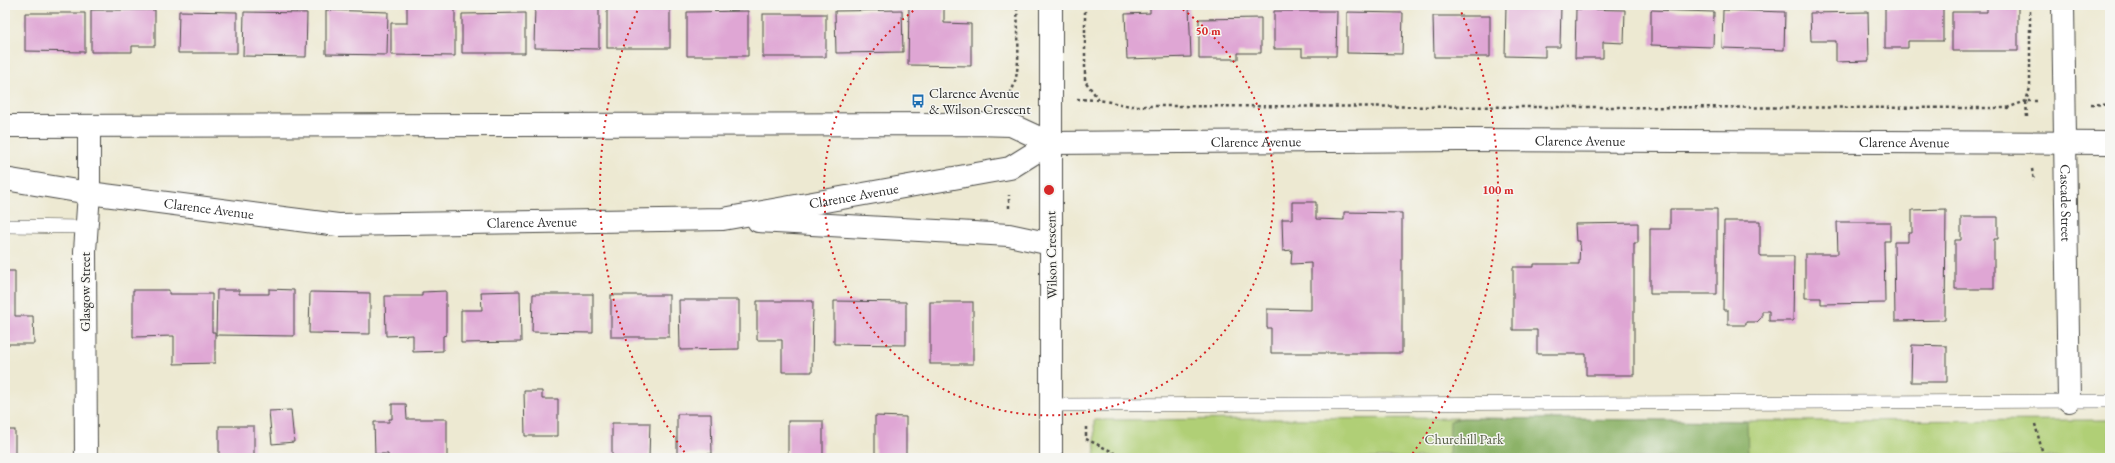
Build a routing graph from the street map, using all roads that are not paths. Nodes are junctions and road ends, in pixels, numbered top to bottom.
1 (1051, 5) edge
2 (2063, 5) edge
3 (5, 126) edge
4 (89, 127) junction
5 (1050, 143) junction
6 (2110, 143) edge
7 (2065, 144) junction
8 (5, 179) edge
9 (89, 193) junction
10 (722, 219) junction
11 (5, 226) edge
12 (86, 227) junction
13 (1051, 244) junction
14 (2069, 401) junction
15 (2110, 401) edge
16 (1051, 405) junction
17 (86, 458) edge
18 (1051, 458) edge

1 - 5 main road, Wilson Crescent
2 - 7 main road, Cascade Street
3 - 4 main road, Clarence Avenue
4 - 5 main road, Clarence Avenue
4 - 9 main road, Glasgow Street
5 - 7 main road, Clarence Avenue
5 - 10 main road, Clarence Avenue
5 - 13 main road, Wilson Crescent
6 - 7 main road, Clarence Avenue
7 - 14 main road, Cascade Street
8 - 9 main road, Clarence Avenue
9 - 10 main road, Clarence Avenue
9 - 12 main road, Glasgow Street
10 - 13 main road
11 - 12 lane
12 - 17 main road, Glasgow Street
13 - 16 main road, Wilson Crescent
14 - 15 lane
14 - 16 lane
16 - 18 main road, Wilson Crescent

